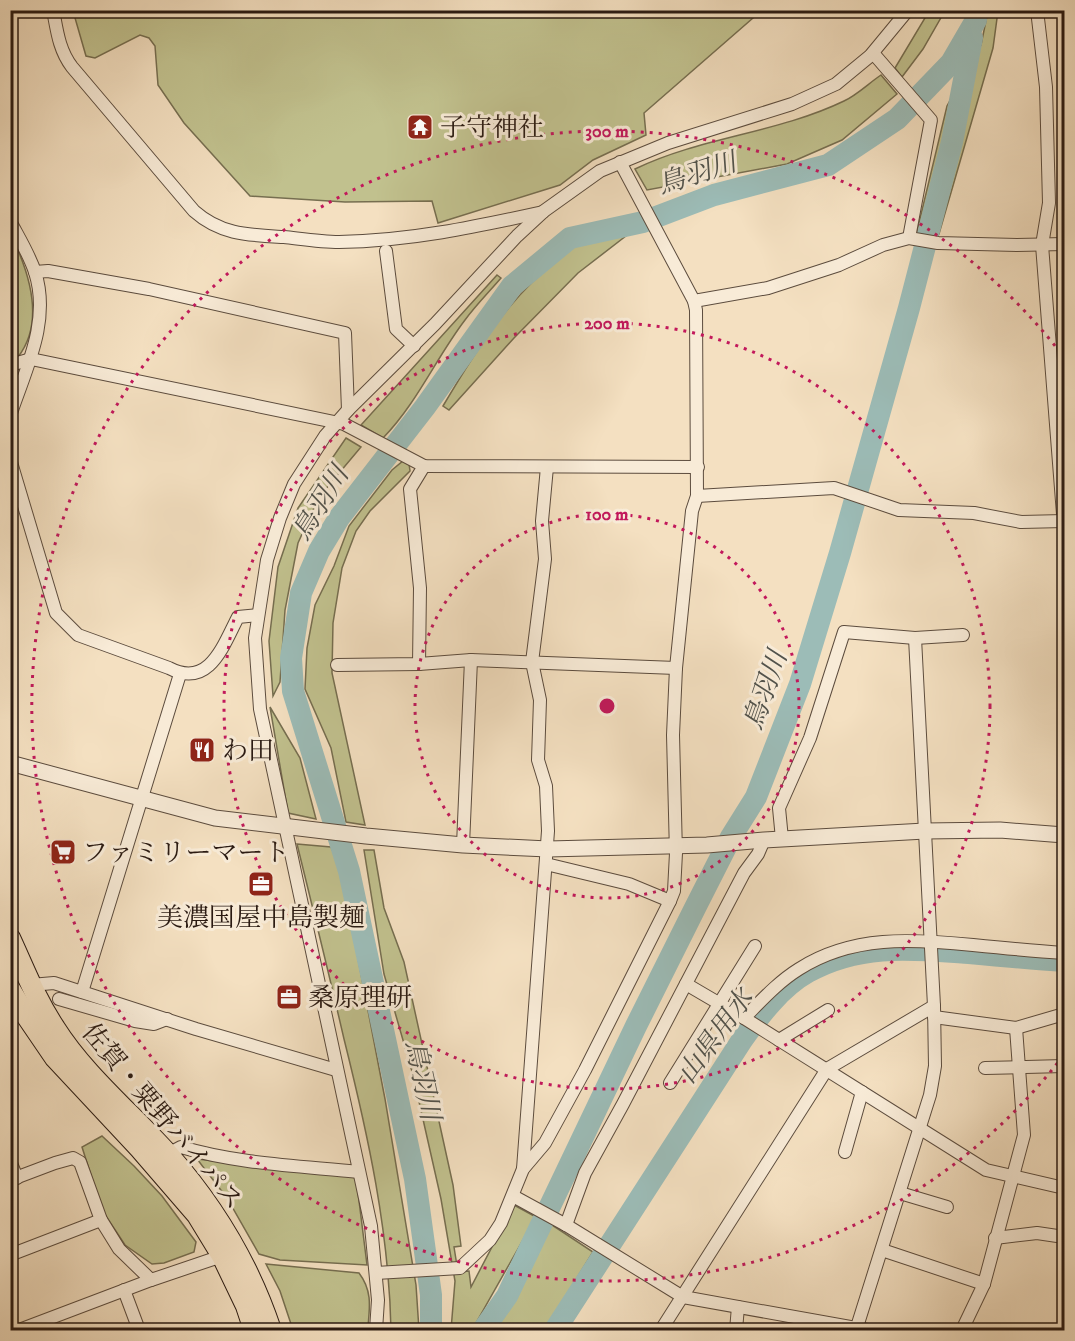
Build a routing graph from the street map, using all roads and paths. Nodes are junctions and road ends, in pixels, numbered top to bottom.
1 (53, 10) edge
2 (908, 10) edge
3 (1037, 10) edge
4 (873, 53) junction
5 (621, 164) junction
6 (544, 211) junction
7 (10, 222) edge
8 (909, 238) junction
9 (1065, 244) edge
10 (1042, 245) junction
11 (386, 251) dead end
12 (35, 272) junction
13 (694, 301) junction
14 (414, 346) junction
15 (31, 359) junction
16 (10, 362) edge
17 (348, 410) junction
18 (10, 416) edge
19 (341, 424) junction
20 (10, 459) edge
21 (419, 463) junction
22 (547, 467) junction
23 (698, 467) junction
24 (697, 496) junction
25 (1064, 523) edge
26 (258, 615) junction
27 (963, 635) dead end
28 (915, 639) junction
29 (471, 660) junction
30 (532, 662) junction
31 (419, 664) junction
32 (337, 665) dead end
33 (676, 668) junction
34 (180, 674) junction
35 (10, 763) edge
36 (142, 799) junction
37 (288, 828) junction
38 (925, 831) junction
39 (1065, 835) edge
40 (782, 839) junction
41 (760, 840) junction
42 (463, 844) junction
43 (676, 845) junction
44 (547, 857) junction
45 (670, 901) junction
46 (10, 938) edge
47 (932, 941) junction
48 (755, 946) dead end
49 (1065, 953) edge
50 (686, 984) junction
51 (31, 985) junction
52 (10, 989) edge
53 (82, 992) junction
54 (59, 999) dead end
55 (720, 1004) junction
56 (828, 1010) dead end
57 (934, 1012) junction
58 (1065, 1014) edge
59 (167, 1019) junction
60 (750, 1022) junction
61 (1016, 1028) junction
62 (779, 1040) junction
63 (1065, 1066) edge
64 (985, 1068) dead end
65 (826, 1069) junction
66 (1019, 1069) junction
67 (336, 1070) junction
68 (670, 1083) dead end
69 (862, 1092) junction
70 (919, 1129) junction
71 (845, 1152) dead end
72 (168, 1154) junction
73 (10, 1161) edge
74 (524, 1169) junction
75 (359, 1172) junction
76 (1014, 1176) junction
77 (14, 1179) edge
78 (1065, 1188) edge
79 (900, 1193) junction
80 (518, 1198) junction
81 (947, 1207) dead end
82 (100, 1220) junction
83 (562, 1223) junction
84 (1065, 1237) edge
85 (995, 1238) junction
86 (882, 1250) junction
87 (10, 1255) edge
88 (222, 1256) junction
89 (382, 1272) junction
90 (151, 1280) junction
91 (984, 1284) junction
92 (124, 1290) junction
93 (683, 1297) junction
94 (738, 1307) junction
95 (19, 1330) edge
96 (139, 1330) edge
97 (254, 1330) edge
98 (271, 1330) edge
99 (376, 1330) edge
100 (661, 1330) edge
101 (736, 1330) edge
102 (860, 1330) edge
103 (962, 1330) edge

1 - 6 street
2 - 4 street
3 - 10 street
4 - 5 street
4 - 8 street
5 - 6 street
5 - 13 street
6 - 14 street
7 - 12 street
8 - 10 street
8 - 13 street
9 - 10 street
10 - 25 street
11 - 14 street
12 - 15 street
12 - 17 street
13 - 23 street
14 - 17 street
15 - 16 street
15 - 18 street
15 - 19 street
17 - 19 street
19 - 21 street
19 - 26 street
20 - 34 street
21 - 22 street
21 - 31 street
22 - 23 street
22 - 30 street
23 - 24 street
24 - 25 street
24 - 33 street
26 - 34 street
26 - 37 street
27 - 28 street
28 - 38 street
28 - 40 street
29 - 30 street
29 - 31 street
29 - 42 street
30 - 33 street
30 - 44 street
31 - 32 street
33 - 43 street
34 - 36 street
35 - 36 street
36 - 37 street
36 - 53 street
37 - 42 street
37 - 67 street
38 - 39 street
38 - 40 street
38 - 47 street
40 - 41 street
41 - 43 street
41 - 50 street
42 - 44 street
43 - 44 street
43 - 45 street
44 - 45 street
44 - 74 street
45 - 74 street
46 - 51 highway, 佐賀・粟野バイパス
47 - 49 street
47 - 57 street
47 - 60 street
48 - 55 street
50 - 55 street
50 - 83 street
51 - 53 street
51 - 72 highway, 佐賀・粟野バイパス
52 - 88 highway, 佐賀・粟野バイパス
53 - 59 street
54 - 59 street
55 - 60 street
55 - 68 street
56 - 62 street
57 - 61 street
57 - 65 street
57 - 70 street
58 - 61 street
59 - 67 street
60 - 62 street
61 - 66 street
62 - 65 street
63 - 66 street
64 - 66 street
65 - 69 street
65 - 93 street
66 - 76 street
67 - 75 street
69 - 70 street
69 - 71 street
70 - 76 street
70 - 79 street
72 - 75 street
72 - 98 highway, 佐賀・粟野バイパス
73 - 77 street
74 - 80 street
75 - 89 street
76 - 78 street
76 - 85 street
77 - 82 street
79 - 81 street
79 - 86 street
80 - 83 street
80 - 89 street
82 - 87 street
82 - 90 street
83 - 93 street
84 - 85 street
85 - 91 street
86 - 91 street
86 - 102 street
88 - 90 street
88 - 97 highway, 佐賀・粟野バイパス
89 - 99 street
90 - 92 street
91 - 103 street
92 - 95 street
92 - 96 street
93 - 94 street
93 - 100 street
94 - 101 street
94 - 102 street

